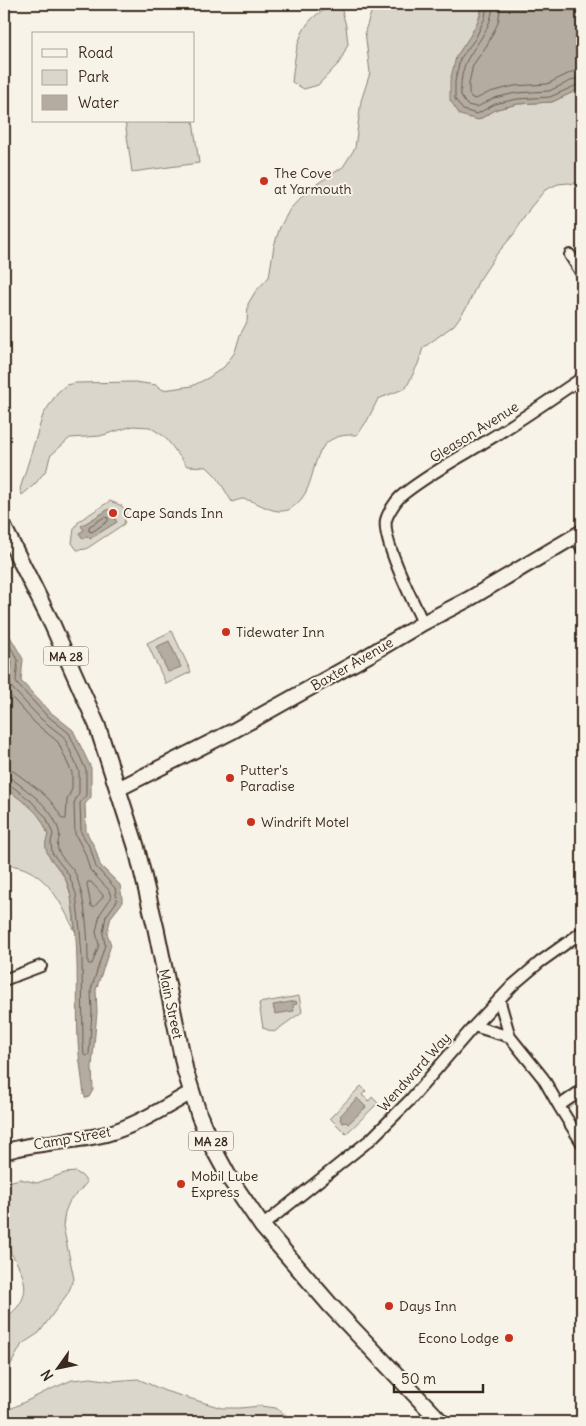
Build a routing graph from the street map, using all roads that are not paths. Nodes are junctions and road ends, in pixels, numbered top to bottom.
1 (570, 255) dead end
2 (582, 274) edge
3 (582, 378) edge
4 (4, 528) edge
5 (580, 539) edge
6 (423, 623) junction
7 (118, 789) junction
8 (582, 932) edge
9 (41, 966) dead end
10 (4, 980) edge
11 (499, 999) junction
12 (474, 1026) junction
13 (510, 1037) junction
14 (582, 1090) edge
15 (192, 1092) junction
16 (559, 1106) junction
17 (582, 1143) edge
18 (4, 1152) edge
19 (262, 1226) junction
20 (441, 1422) edge

1 - 2 street
3 - 6 street, Gleason Avenue
4 - 7 main road, Main Street / MA 28
5 - 6 street, Baxter Avenue
6 - 7 street, Baxter Avenue
7 - 15 main road, Main Street / MA 28
8 - 11 street, Wendward Way
9 - 10 street
11 - 12 street, Wendward Way
11 - 13 street
12 - 13 street
12 - 19 street, Wendward Way
13 - 16 street
14 - 16 street
15 - 18 street, Camp Street
15 - 19 main road, Main Street / MA 28
16 - 17 street
19 - 20 main road, Main Street / MA 28

